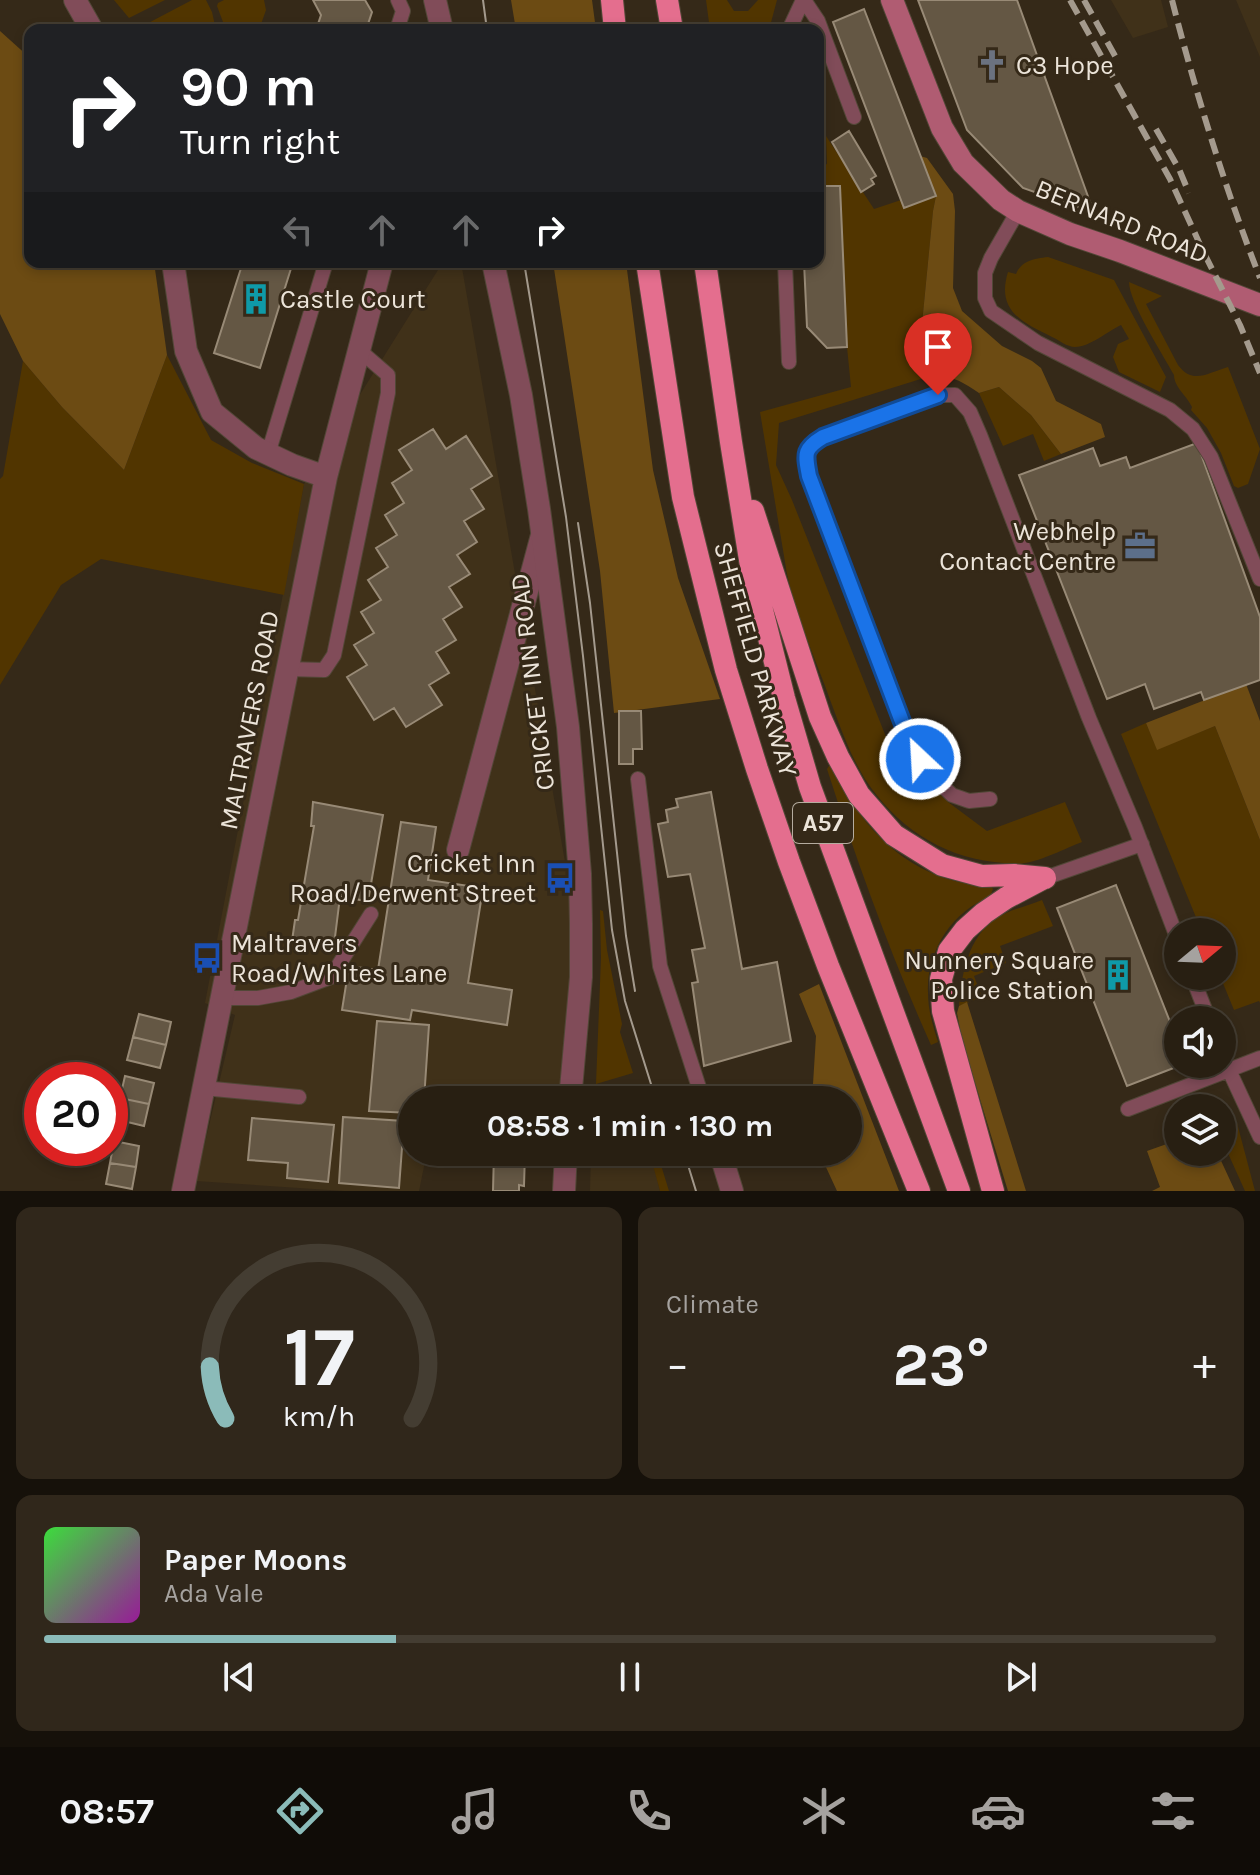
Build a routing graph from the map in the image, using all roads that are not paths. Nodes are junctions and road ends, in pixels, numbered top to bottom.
1 (75, 0) edge
2 (398, 0) edge
3 (435, 0) edge
4 (612, 0) edge
5 (667, 0) edge
6 (804, 0) edge
7 (892, 0) edge
8 (89, 24) edge
9 (399, 24) edge
10 (441, 24) edge
11 (614, 24) edge
12 (671, 24) edge
13 (791, 24) edge
14 (819, 24) edge
15 (824, 37) edge
16 (854, 117) dead end
17 (1018, 211) junction
18 (174, 268) edge
19 (324, 268) edge
20 (380, 268) edge
21 (494, 268) edge
22 (648, 268) edge
23 (706, 268) edge
24 (785, 268) edge
25 (1260, 305) edge
26 (359, 350) junction
27 (789, 362) dead end
28 (731, 442) junction
29 (268, 454) junction
30 (326, 477) junction
31 (542, 534) junction
32 (1260, 579) edge
33 (287, 669) junction
34 (638, 779) dead end
35 (990, 799) dead end
36 (1142, 844) junction
37 (458, 850) dead end
38 (1045, 878) junction
39 (371, 914) dead end
40 (1170, 918) edge
41 (222, 998) junction
42 (1260, 1058) edge
43 (1236, 1066) edge
44 (1206, 1078) edge
45 (1232, 1078) edge
46 (571, 1086) edge
47 (699, 1086) edge
48 (203, 1088) junction
49 (299, 1097) dead end
50 (1128, 1109) dead end
51 (1260, 1137) edge
52 (565, 1166) edge
53 (724, 1166) edge
54 (183, 1191) edge
55 (564, 1191) edge
56 (732, 1191) edge
57 (919, 1191) edge
58 (959, 1191) edge
59 (993, 1191) edge

1 - 8 street
2 - 9 lane
3 - 10 street
4 - 11 highway
5 - 12 highway
6 - 13 lane
6 - 14 lane
7 - 17 main road, BERNARD ROAD
15 - 16 lane
17 - 25 main road, BERNARD ROAD
17 - 32 lane
18 - 29 street
19 - 29 lane
20 - 26 street, MALTRAVERS ROAD
21 - 31 street, CRICKET INN ROAD
22 - 57 highway, SHEFFIELD PARKWAY / A57
23 - 28 highway, SHEFFIELD PARKWAY / A57
24 - 27 lane
26 - 30 street, MALTRAVERS ROAD
26 - 33 lane
28 - 38 highway
28 - 58 highway, SHEFFIELD PARKWAY / A57
29 - 30 street
30 - 33 street, MALTRAVERS ROAD
31 - 37 street
31 - 46 street, CRICKET INN ROAD
33 - 41 street, MALTRAVERS ROAD
34 - 47 lane
35 - 36 lane
36 - 38 lane
36 - 40 lane
38 - 59 highway
39 - 41 lane
41 - 48 street, MALTRAVERS ROAD
42 - 43 lane
44 - 50 lane
45 - 51 lane
48 - 49 lane
48 - 54 street, MALTRAVERS ROAD
52 - 55 street
53 - 56 street

